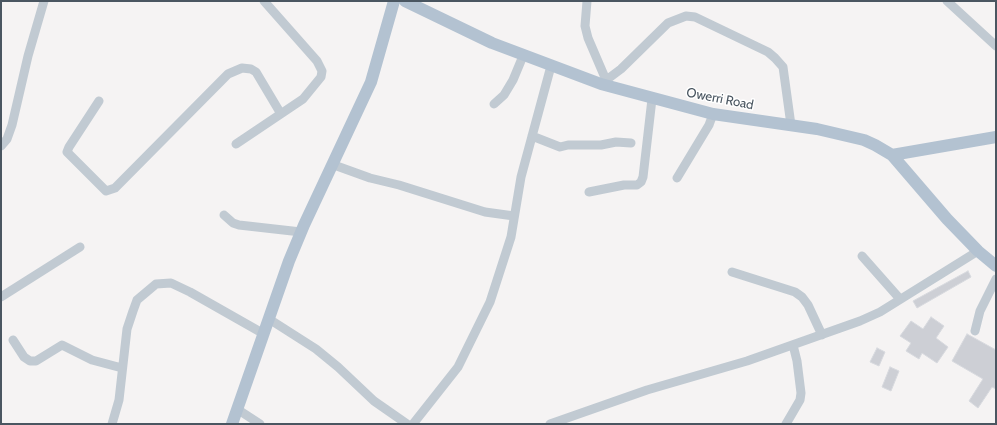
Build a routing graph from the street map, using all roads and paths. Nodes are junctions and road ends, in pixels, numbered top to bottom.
1 (44, 1) edge
2 (264, 1) edge
3 (394, 1) edge
4 (405, 1) edge
5 (587, 1) edge
6 (947, 1) edge
7 (996, 46) edge
8 (523, 56) junction
9 (551, 66) junction
10 (603, 82) junction
11 (652, 99) junction
12 (99, 101) dead end
13 (494, 104) dead end
14 (281, 114) junction
15 (713, 114) junction
16 (791, 125) junction
17 (532, 136) junction
18 (996, 137) edge
19 (631, 143) dead end
20 (236, 144) dead end
21 (1, 146) edge
22 (892, 155) junction
23 (334, 165) junction
24 (677, 178) dead end
25 (588, 192) dead end
26 (224, 215) dead end
27 (514, 216) junction
28 (301, 232) junction
29 (80, 248) dead end
30 (978, 251) junction
31 (862, 256) dead end
32 (996, 266) edge
33 (732, 272) dead end
34 (996, 279) edge
35 (1, 297) edge
36 (900, 299) junction
37 (269, 319) junction
38 (975, 331) dead end
39 (264, 334) junction
40 (822, 335) junction
41 (12, 340) dead end
42 (794, 345) junction
43 (122, 368) junction
44 (237, 409) junction
45 (112, 424) edge
46 (232, 424) edge
47 (260, 424) edge
48 (407, 424) edge
49 (413, 424) edge
50 (554, 424) edge
51 (786, 424) edge

1 - 21 street
2 - 14 street
3 - 23 main road
4 - 8 main road, Owerri Road
5 - 10 street
6 - 7 street
8 - 9 main road, Owerri Road
8 - 13 street
9 - 10 main road, Owerri Road
9 - 17 street
10 - 11 main road, Owerri Road
10 - 16 street
11 - 15 main road, Owerri Road
11 - 25 street
12 - 14 street
14 - 20 street
15 - 16 main road, Owerri Road
15 - 24 street
16 - 22 main road, Owerri Road
17 - 19 street
17 - 27 street
18 - 22 main road
22 - 30 main road, Owerri Road
23 - 27 street
23 - 28 main road
26 - 28 street
27 - 49 street
28 - 37 main road
29 - 35 street
30 - 32 main road, Owerri Road
30 - 36 street
31 - 36 street
33 - 40 street
34 - 38 street
36 - 40 street
37 - 39 main road
37 - 48 street
39 - 43 street
39 - 44 main road
40 - 42 street
41 - 43 street
42 - 50 street
42 - 51 street
43 - 45 street
44 - 46 main road
44 - 47 street

